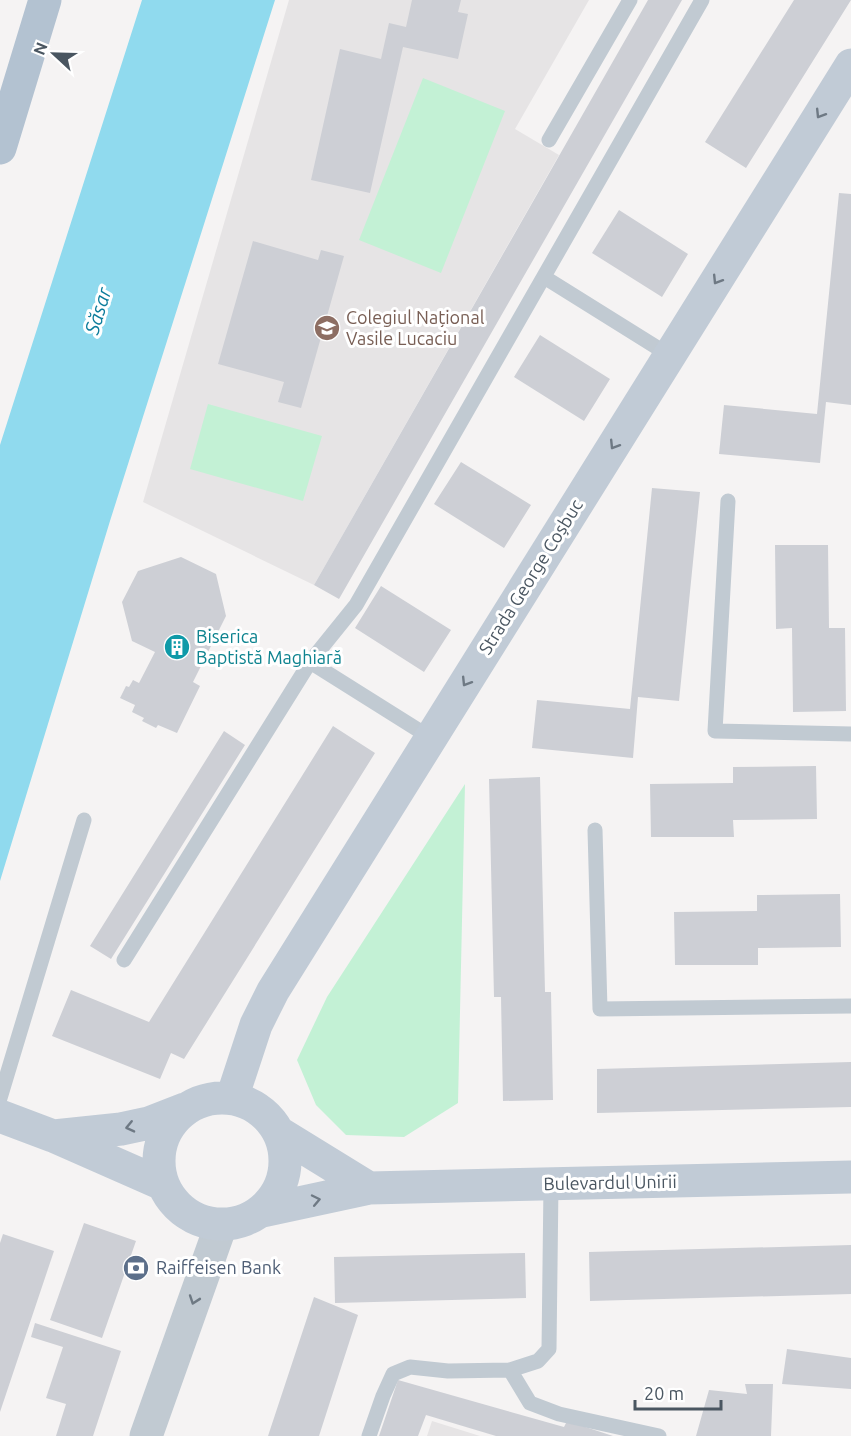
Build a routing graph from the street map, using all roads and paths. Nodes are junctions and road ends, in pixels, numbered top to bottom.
1 (45, 0) edge
2 (630, 0) edge
3 (702, 0) edge
4 (851, 64) edge
5 (3, 126) edge
6 (549, 140) dead end
7 (544, 277) junction
8 (669, 355) junction
9 (728, 501) dead end
10 (310, 662) junction
11 (851, 734) edge
12 (431, 738) junction
13 (84, 820) dead end
14 (596, 830) dead end
15 (124, 960) dead end
16 (851, 1006) edge
17 (0, 1098) edge
18 (232, 1098) junction
19 (185, 1109) junction
20 (0, 1116) edge
21 (278, 1132) junction
22 (53, 1136) junction
23 (851, 1177) edge
24 (162, 1184) junction
25 (551, 1184) junction
26 (369, 1188) junction
27 (262, 1210) junction
28 (221, 1225) junction
29 (510, 1370) junction
30 (146, 1436) edge
31 (369, 1436) edge
32 (659, 1436) edge

1 - 5 main road
2 - 6 lane
3 - 7 lane
4 -> 8 main road, Strada George Coșbuc
7 - 8 lane
7 - 10 lane
8 -> 12 main road, Strada George Coșbuc
9 - 11 lane
10 - 12 lane
10 - 15 lane
12 - 18 main road, Strada George Coșbuc
13 - 17 lane
14 - 16 lane
18 - 19 main road
18 - 21 main road, Bulevardul Unirii
19 -> 22 main road
19 - 24 main road, Bulevardul Unirii
20 - 22 main road
21 - 26 main road, Bulevardul Unirii
21 - 27 main road, Bulevardul Unirii
22 - 24 main road
23 - 25 main road, Bulevardul Unirii
24 - 28 main road, Bulevardul Unirii
25 - 26 main road, Bulevardul Unirii
25 - 29 lane
27 -> 26 main road, Bulevardul Unirii
27 - 28 main road, Bulevardul Unirii
28 -> 30 street
29 - 31 lane
29 - 32 lane

